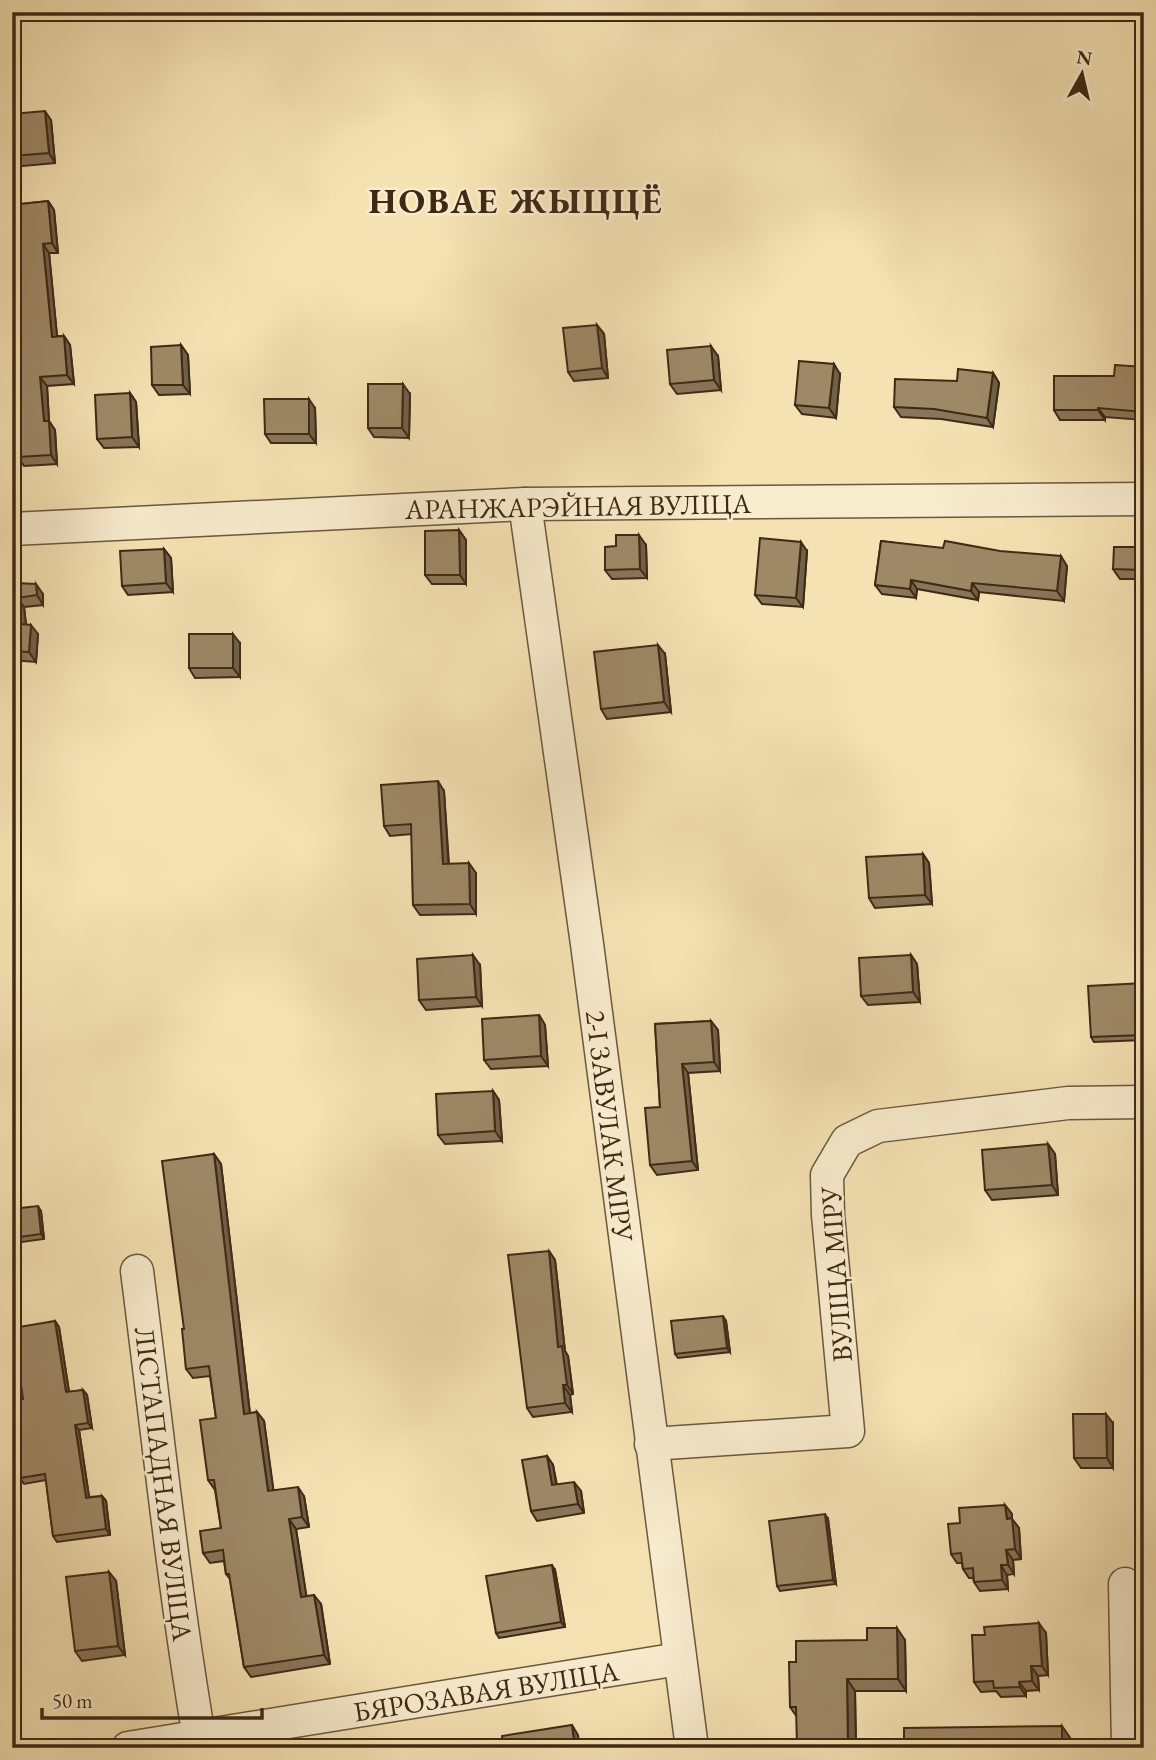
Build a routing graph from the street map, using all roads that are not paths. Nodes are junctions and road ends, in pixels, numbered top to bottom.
1 (1144, 499) edge
2 (525, 504) junction
3 (12, 529) edge
4 (1144, 1102) edge
5 (137, 1271) dead end
6 (651, 1444) junction
7 (1125, 1584) dead end
8 (678, 1659) junction
9 (199, 1737) junction
10 (128, 1748) edge
11 (692, 1748) edge
12 (1128, 1748) edge

1 - 2 street, АРАНЖАРЭЙНАЯ ВУЛІЦА
2 - 3 street, АРАНЖАРЭЙНАЯ ВУЛІЦА
2 - 6 street, 2-І ЗАВУЛАК МІРУ
4 - 6 street, ВУЛІЦА МІРУ
5 - 9 street, ЛІСТАПАДНАЯ ВУЛІЦА
6 - 8 street, 2-І ЗАВУЛАК МІРУ
7 - 12 street
8 - 9 street, БЯРОЗАВАЯ ВУЛІЦА
8 - 11 street, 2-І ЗАВУЛАК МІРУ
9 - 10 street, БЯРОЗАВАЯ ВУЛІЦА

